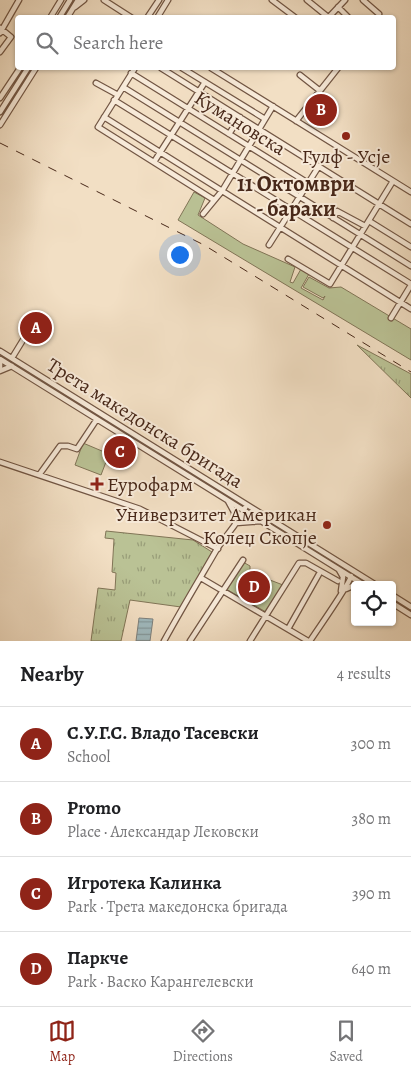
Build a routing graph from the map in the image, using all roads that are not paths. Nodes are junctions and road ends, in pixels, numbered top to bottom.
1 (19, 0) edge
2 (61, 0) edge
3 (78, 0) edge
4 (84, 0) edge
5 (104, 0) edge
6 (159, 0) edge
7 (168, 0) edge
8 (272, 0) edge
9 (306, 0) edge
10 (363, 0) edge
11 (342, 1) edge
12 (69, 2) edge
13 (338, 7) junction
14 (72, 10) junction
15 (380, 14) dead end
16 (52, 15) edge
17 (61, 15) edge
18 (69, 15) edge
19 (127, 15) edge
20 (148, 15) edge
21 (159, 15) edge
22 (292, 15) edge
23 (325, 15) edge
24 (330, 15) edge
25 (346, 15) edge
26 (1, 30) edge
27 (0, 52) edge
28 (19, 70) edge
29 (27, 70) edge
30 (35, 70) edge
31 (133, 70) edge
32 (165, 70) edge
33 (185, 70) edge
34 (214, 70) edge
35 (336, 70) edge
36 (131, 73) junction
37 (300, 75) dead end
38 (205, 82) junction
39 (96, 83) dead end
40 (123, 87) junction
41 (320, 90) junction
42 (199, 91) junction
43 (118, 95) junction
44 (0, 98) edge
45 (114, 100) junction
46 (273, 106) junction
47 (188, 109) junction
48 (0, 112) edge
49 (104, 117) junction
50 (240, 117) junction
51 (265, 119) junction
52 (296, 121) junction
53 (180, 122) junction
54 (0, 125) edge
55 (259, 129) junction
56 (229, 134) junction
57 (171, 135) junction
58 (248, 146) junction
59 (160, 153) junction
60 (240, 160) junction
61 (154, 162) junction
62 (319, 166) junction
63 (232, 173) junction
64 (393, 181) junction
65 (308, 183) junction
66 (222, 191) junction
67 (411, 192) edge
68 (299, 197) junction
69 (214, 200) junction
70 (380, 203) junction
71 (291, 210) junction
72 (203, 214) dead end
73 (333, 218) junction
74 (369, 221) junction
75 (411, 224) edge
76 (366, 226) junction
77 (281, 227) junction
78 (360, 235) junction
79 (269, 245) dead end
80 (353, 247) junction
81 (411, 247) edge
82 (288, 260) dead end
83 (341, 266) junction
84 (411, 266) edge
85 (411, 285) edge
86 (400, 303) junction
87 (411, 309) edge
88 (391, 318) dead end
89 (23, 340) dead end
90 (0, 351) edge
91 (12, 358) junction
92 (0, 360) edge
93 (12, 366) junction
94 (0, 367) edge
95 (0, 371) edge
96 (97, 419) junction
97 (0, 462) edge
98 (39, 475) junction
99 (228, 501) junction
100 (247, 505) junction
101 (243, 510) junction
102 (261, 521) junction
103 (234, 523) junction
104 (218, 549) junction
105 (243, 560) dead end
106 (337, 568) junction
107 (319, 574) dead end
108 (352, 574) junction
109 (202, 578) junction
110 (338, 581) dead end
111 (360, 581) edge
112 (367, 581) edge
113 (351, 587) edge
114 (224, 590) junction
115 (342, 590) junction
116 (396, 598) edge
117 (396, 606) edge
118 (411, 607) edge
119 (266, 615) junction
120 (411, 615) edge
121 (288, 629) junction
122 (164, 641) edge
123 (190, 641) edge
124 (250, 641) edge
125 (309, 641) edge

1 - 26 street
2 - 16 street
3 - 14 street
4 - 14 street
5 - 19 street
6 - 20 street
7 - 21 street
8 - 22 street
9 - 23 street
10 - 15 street
11 - 13 street
12 - 17 street
13 - 24 street
13 - 25 street
14 - 18 street
26 - 27 street
28 - 44 street
29 - 48 street
30 - 54 street
31 - 36 street
32 - 42 street
33 - 38 street
34 - 46 street
35 - 41 street
36 - 40 street
36 - 47 street, Кумановска
37 - 41 street
38 - 42 street
38 - 51 street
39 - 43 street
40 - 43 street
40 - 53 street
41 - 52 street
42 - 47 street
42 - 50 street
43 - 45 street
45 - 49 street
45 - 57 street
46 - 51 street
46 - 52 street
47 - 53 street
47 - 56 street, Кумановска
49 - 59 street
49 - 61 street
50 - 55 street
50 - 56 street
51 - 55 street
52 - 64 street
53 - 57 street
53 - 60 street
55 - 58 street
55 - 62 street
56 - 58 street, Кумановска
57 - 59 street
57 - 63 street
58 - 60 street
58 - 65 street, Кумановска
59 - 61 street
59 - 66 street
60 - 63 street
60 - 68 street
61 - 69 street
62 - 65 street
62 - 70 street
63 - 66 street
63 - 71 street
64 - 67 street
64 - 70 street
65 - 68 street
66 - 69 street
66 - 77 street
68 - 71 street
68 - 73 street
69 - 72 street
70 - 74 street
70 - 75 street
71 - 77 street
71 - 80 street
73 - 76 street
73 - 78 street
74 - 76 street
74 - 81 street
76 - 78 street
77 - 79 street
77 - 83 street
78 - 80 street
78 - 84 street
80 - 83 street
80 - 85 street
82 - 83 street
83 - 86 street
85 - 86 street
86 - 87 street
86 - 88 street
89 - 91 street
90 - 91 street, Трета македонска бригада
91 - 100 street, Трета македонска бригада
92 - 93 street, Трета македонска бригада
92 - 94 street
93 - 95 street
93 - 96 street, Трета македонска бригада
96 - 98 street
96 - 99 street, Трета македонска бригада
97 - 98 street
98 - 104 street
99 - 101 street, Трета македонска бригада
99 - 103 street
100 - 101 street
100 - 108 street, Трета македонска бригада
101 - 102 street, Трета македонска бригада
101 - 103 street
102 - 103 street
102 - 106 street, Трета македонска бригада
103 - 104 street
104 - 109 street
105 - 114 street
106 - 108 street, Трета македонска бригада
106 - 115 street
107 - 121 street
108 - 111 street, Трета македонска бригада
108 - 112 street, Трета македонска бригада
108 - 115 street
109 - 114 street
109 - 122 street
110 - 119 street
113 - 115 street
114 - 119 street
114 - 123 street
115 - 125 street
116 - 118 street
117 - 120 street
119 - 121 street
119 - 124 street
121 - 125 street

